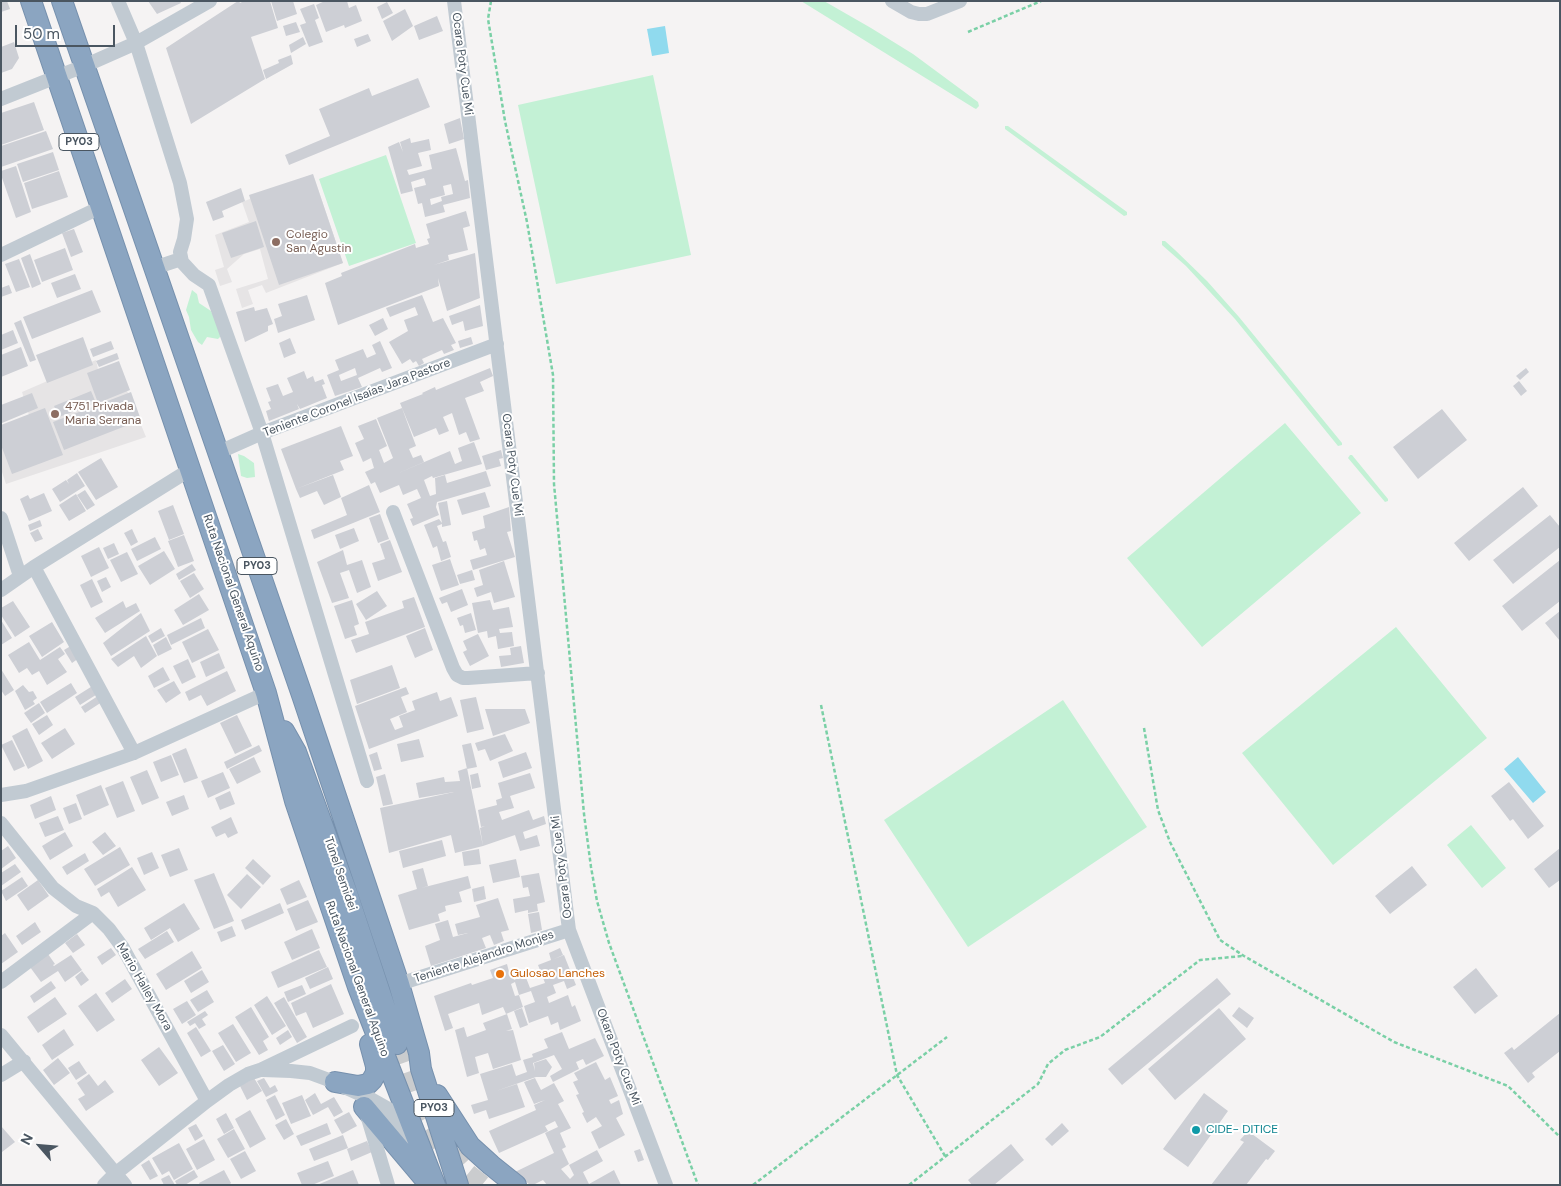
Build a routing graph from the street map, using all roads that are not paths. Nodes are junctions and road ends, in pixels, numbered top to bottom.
1 (31, 1) edge
2 (62, 1) edge
3 (118, 1) edge
4 (210, 1) edge
5 (454, 1) edge
6 (892, 1) edge
7 (960, 1) edge
8 (136, 43) junction
9 (84, 66) junction
10 (57, 77) junction
11 (1, 99) edge
12 (100, 207) junction
13 (1, 255) edge
14 (181, 259) junction
15 (154, 268) junction
16 (497, 344) junction
17 (262, 433) junction
18 (217, 453) junction
19 (191, 469) junction
20 (393, 512) dead end
21 (1, 518) edge
22 (34, 567) junction
23 (20, 576) junction
24 (1, 590) edge
25 (538, 673) junction
26 (269, 702) junction
27 (134, 753) junction
28 (367, 781) dead end
29 (1, 795) edge
30 (1, 823) edge
31 (93, 913) junction
32 (569, 930) junction
33 (1, 982) edge
34 (399, 984) junction
35 (358, 987) junction
36 (352, 1026) dead end
37 (1, 1035) edge
38 (397, 1044) tunnel mouth
39 (24, 1061) junction
40 (421, 1069) junction
41 (260, 1070) junction
42 (1, 1075) edge
43 (335, 1082) junction
44 (207, 1101) junction
45 (364, 1107) junction
46 (410, 1122) junction
47 (419, 1143) junction
48 (446, 1147) junction
49 (115, 1174) junction
50 (456, 1178) edge
51 (386, 1184) edge
52 (104, 1185) edge
53 (125, 1185) edge
54 (430, 1185) edge
55 (435, 1185) edge
56 (469, 1185) edge
57 (509, 1185) edge
58 (516, 1185) edge
59 (666, 1185) edge

1 - 10 highway, Ruta Nacional General Aquino / PY03
2 - 9 highway, PY03
3 - 8 street
4 - 8 street
5 - 16 street, Ocara Poty Cue Mi
6 - 7 street
8 - 9 street
8 - 14 street
9 - 10 street
9 - 15 highway, PY03
10 - 11 street
10 - 12 highway, Ruta Nacional General Aquino / PY03
12 - 13 street
12 - 19 highway, Ruta Nacional General Aquino / PY03
14 - 15 street
14 - 17 street
15 - 18 highway, PY03
16 - 17 street, Teniente Coronel Isaías Jara Pastore
16 - 25 street, Ocara Poty Cue Mi
17 - 18 street, Teniente Coronel Isaías Jara Pastore
17 - 28 street
18 - 34 highway, PY03
19 - 22 street
19 - 26 highway, Ruta Nacional General Aquino / PY03
20 - 25 street
21 - 23 street
22 - 23 street
22 - 27 street
23 - 24 street
25 - 32 street, Ocara Poty Cue Mi
26 - 27 street
26 - 35 highway, Ruta Nacional General Aquino / PY03
26 - 38 highway, Túnel Semidei
27 - 29 street
30 - 31 street, Mario Halley Mora
31 - 33 street
31 - 44 street, Mario Halley Mora
32 - 34 street, Teniente Alejandro Monjes
32 - 59 street, Okara Poty Cue Mi
34 - 40 highway, PY03
35 - 43 highway
35 - 46 highway, Ruta Nacional General Aquino / PY03
36 - 41 street
37 - 39 street
39 - 42 street
39 - 49 street
40 - 48 highway, PY03
40 - 58 highway
41 - 43 street
41 - 44 street
43 - 45 street
43 - 46 street
44 - 49 street
45 - 47 street
45 - 51 street
45 - 54 highway
46 - 47 highway, Ruta Nacional General Aquino / PY03
46 - 48 highway
47 - 50 highway
47 - 55 highway, Ruta Nacional General Aquino / PY03
48 - 50 highway, PY03
48 - 57 highway
49 - 52 street
49 - 53 street
50 - 56 highway

